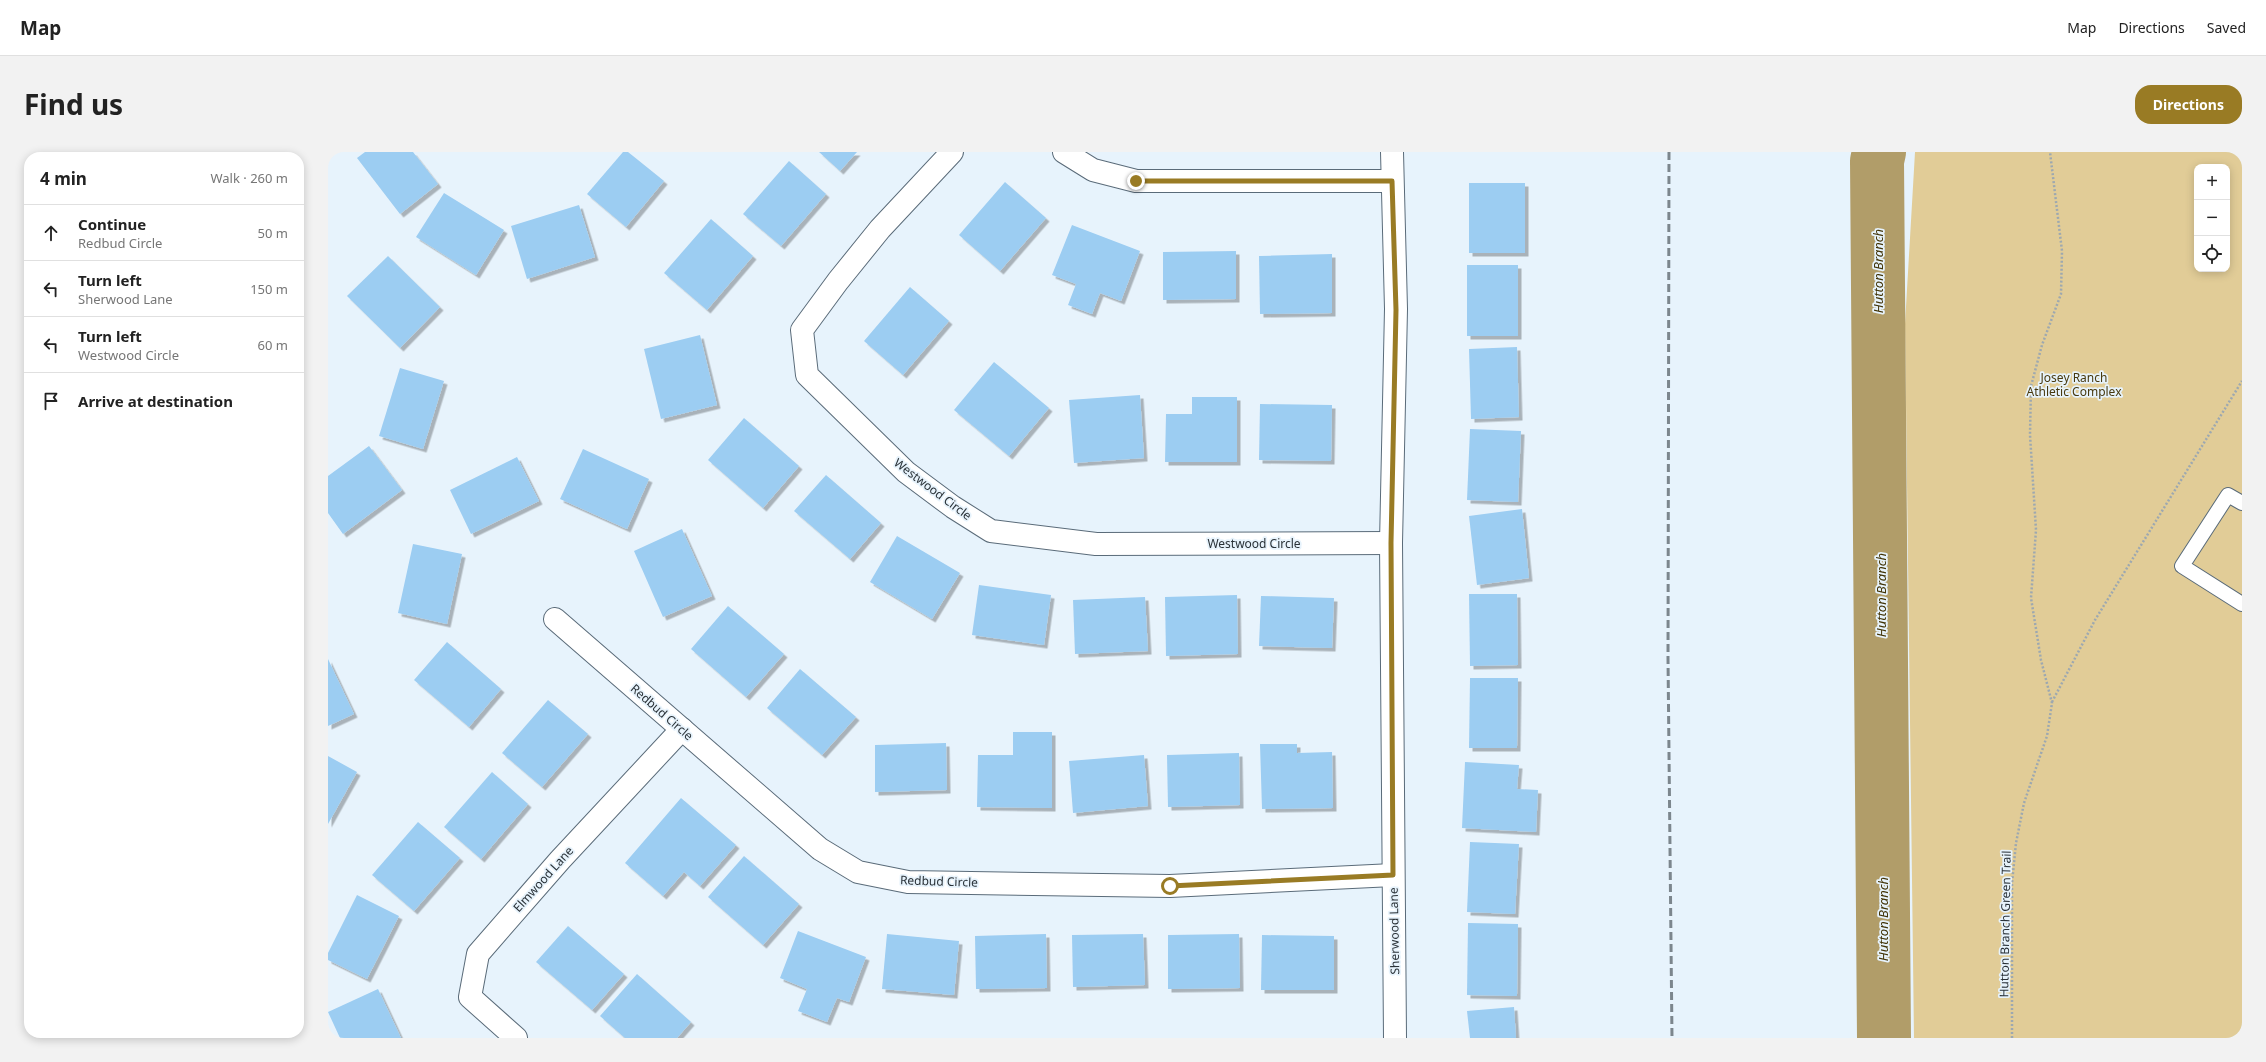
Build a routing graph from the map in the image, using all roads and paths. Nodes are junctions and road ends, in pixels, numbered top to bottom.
1 (952, 152) edge
2 (1064, 152) edge
3 (1392, 152) edge
4 (2050, 152) edge
5 (1392, 181) junction
6 (2242, 381) edge
7 (2242, 503) edge
8 (1391, 543) junction
9 (2242, 604) edge
10 (555, 619) dead end
11 (2052, 703) junction
12 (682, 730) junction
13 (1393, 875) junction
14 (516, 1038) edge
15 (1395, 1038) edge
16 (2012, 1038) edge

1 - 8 street, Westwood Circle
2 - 5 street
3 - 5 street, Sherwood Lane
4 - 11 path, Hutton Branch Green Trail
5 - 8 street, Sherwood Lane
6 - 11 path
7 - 9 lane
8 - 13 street, Sherwood Lane
10 - 12 street, Redbud Circle
11 - 16 path, Hutton Branch Green Trail
12 - 13 street, Redbud Circle
12 - 14 street, Elmwood Lane
13 - 15 street, Sherwood Lane

